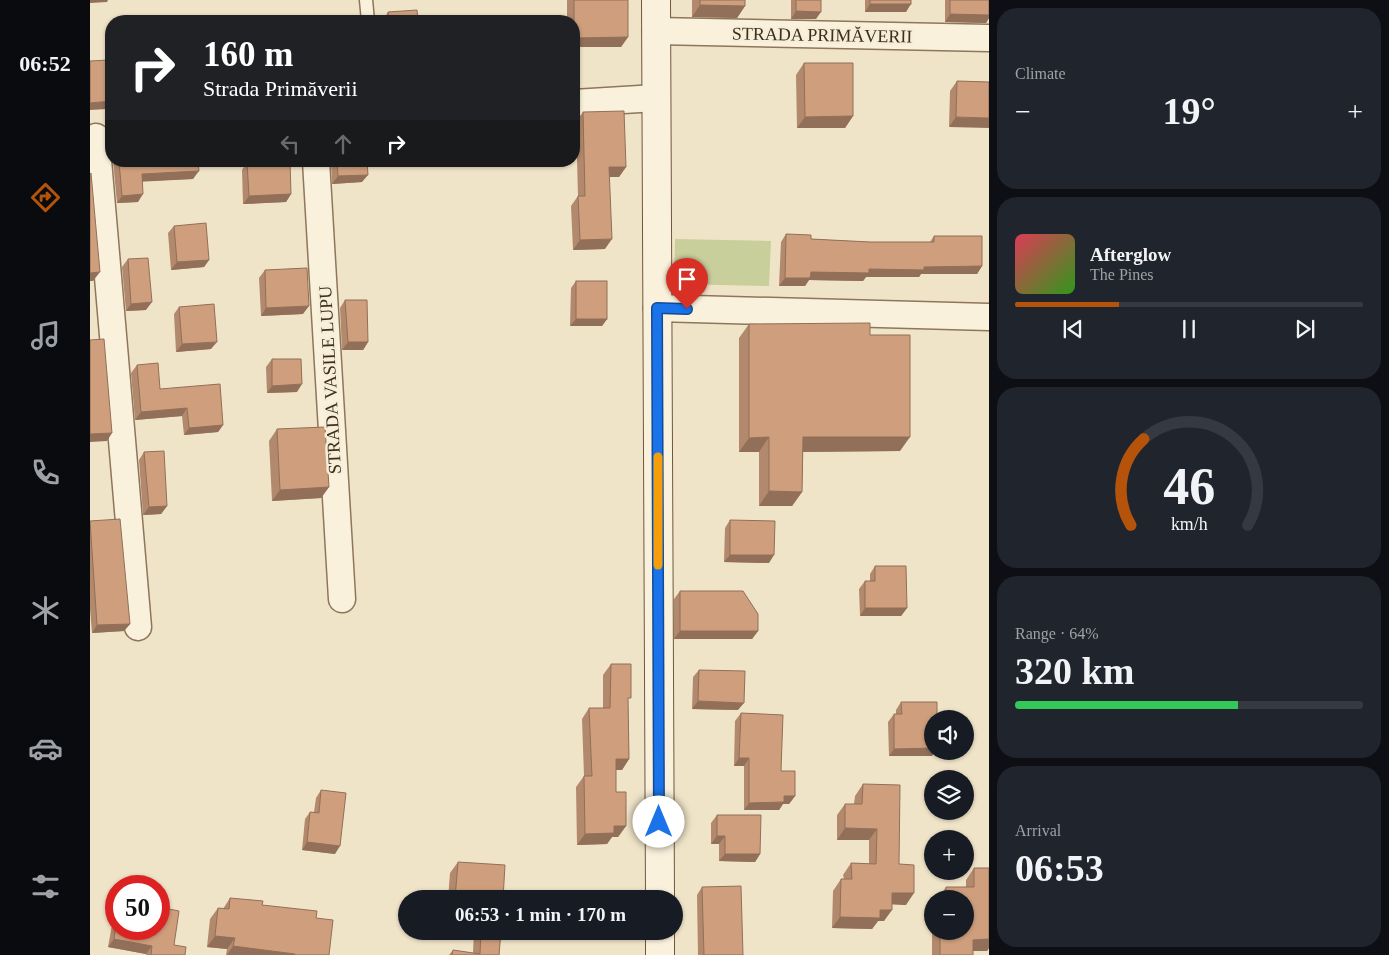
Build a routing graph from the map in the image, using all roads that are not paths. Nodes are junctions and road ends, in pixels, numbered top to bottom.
1 (366, 0) edge
2 (656, 0) edge
3 (367, 15) edge
4 (656, 31) junction
5 (989, 38) edge
6 (656, 98) junction
7 (580, 103) edge
8 (99, 136) edge
9 (316, 167) edge
10 (657, 308) junction
11 (989, 317) edge
12 (342, 599) dead end
13 (138, 627) dead end
14 (660, 890) edge
15 (660, 940) edge
16 (660, 955) edge

1 - 3 lane
2 - 4 main road
4 - 5 street, STRADA PRIMĂVERII
4 - 6 main road
6 - 7 street
6 - 10 main road
8 - 13 street
9 - 12 street, STRADA VASILE LUPU
10 - 11 street
10 - 14 main road
15 - 16 main road

